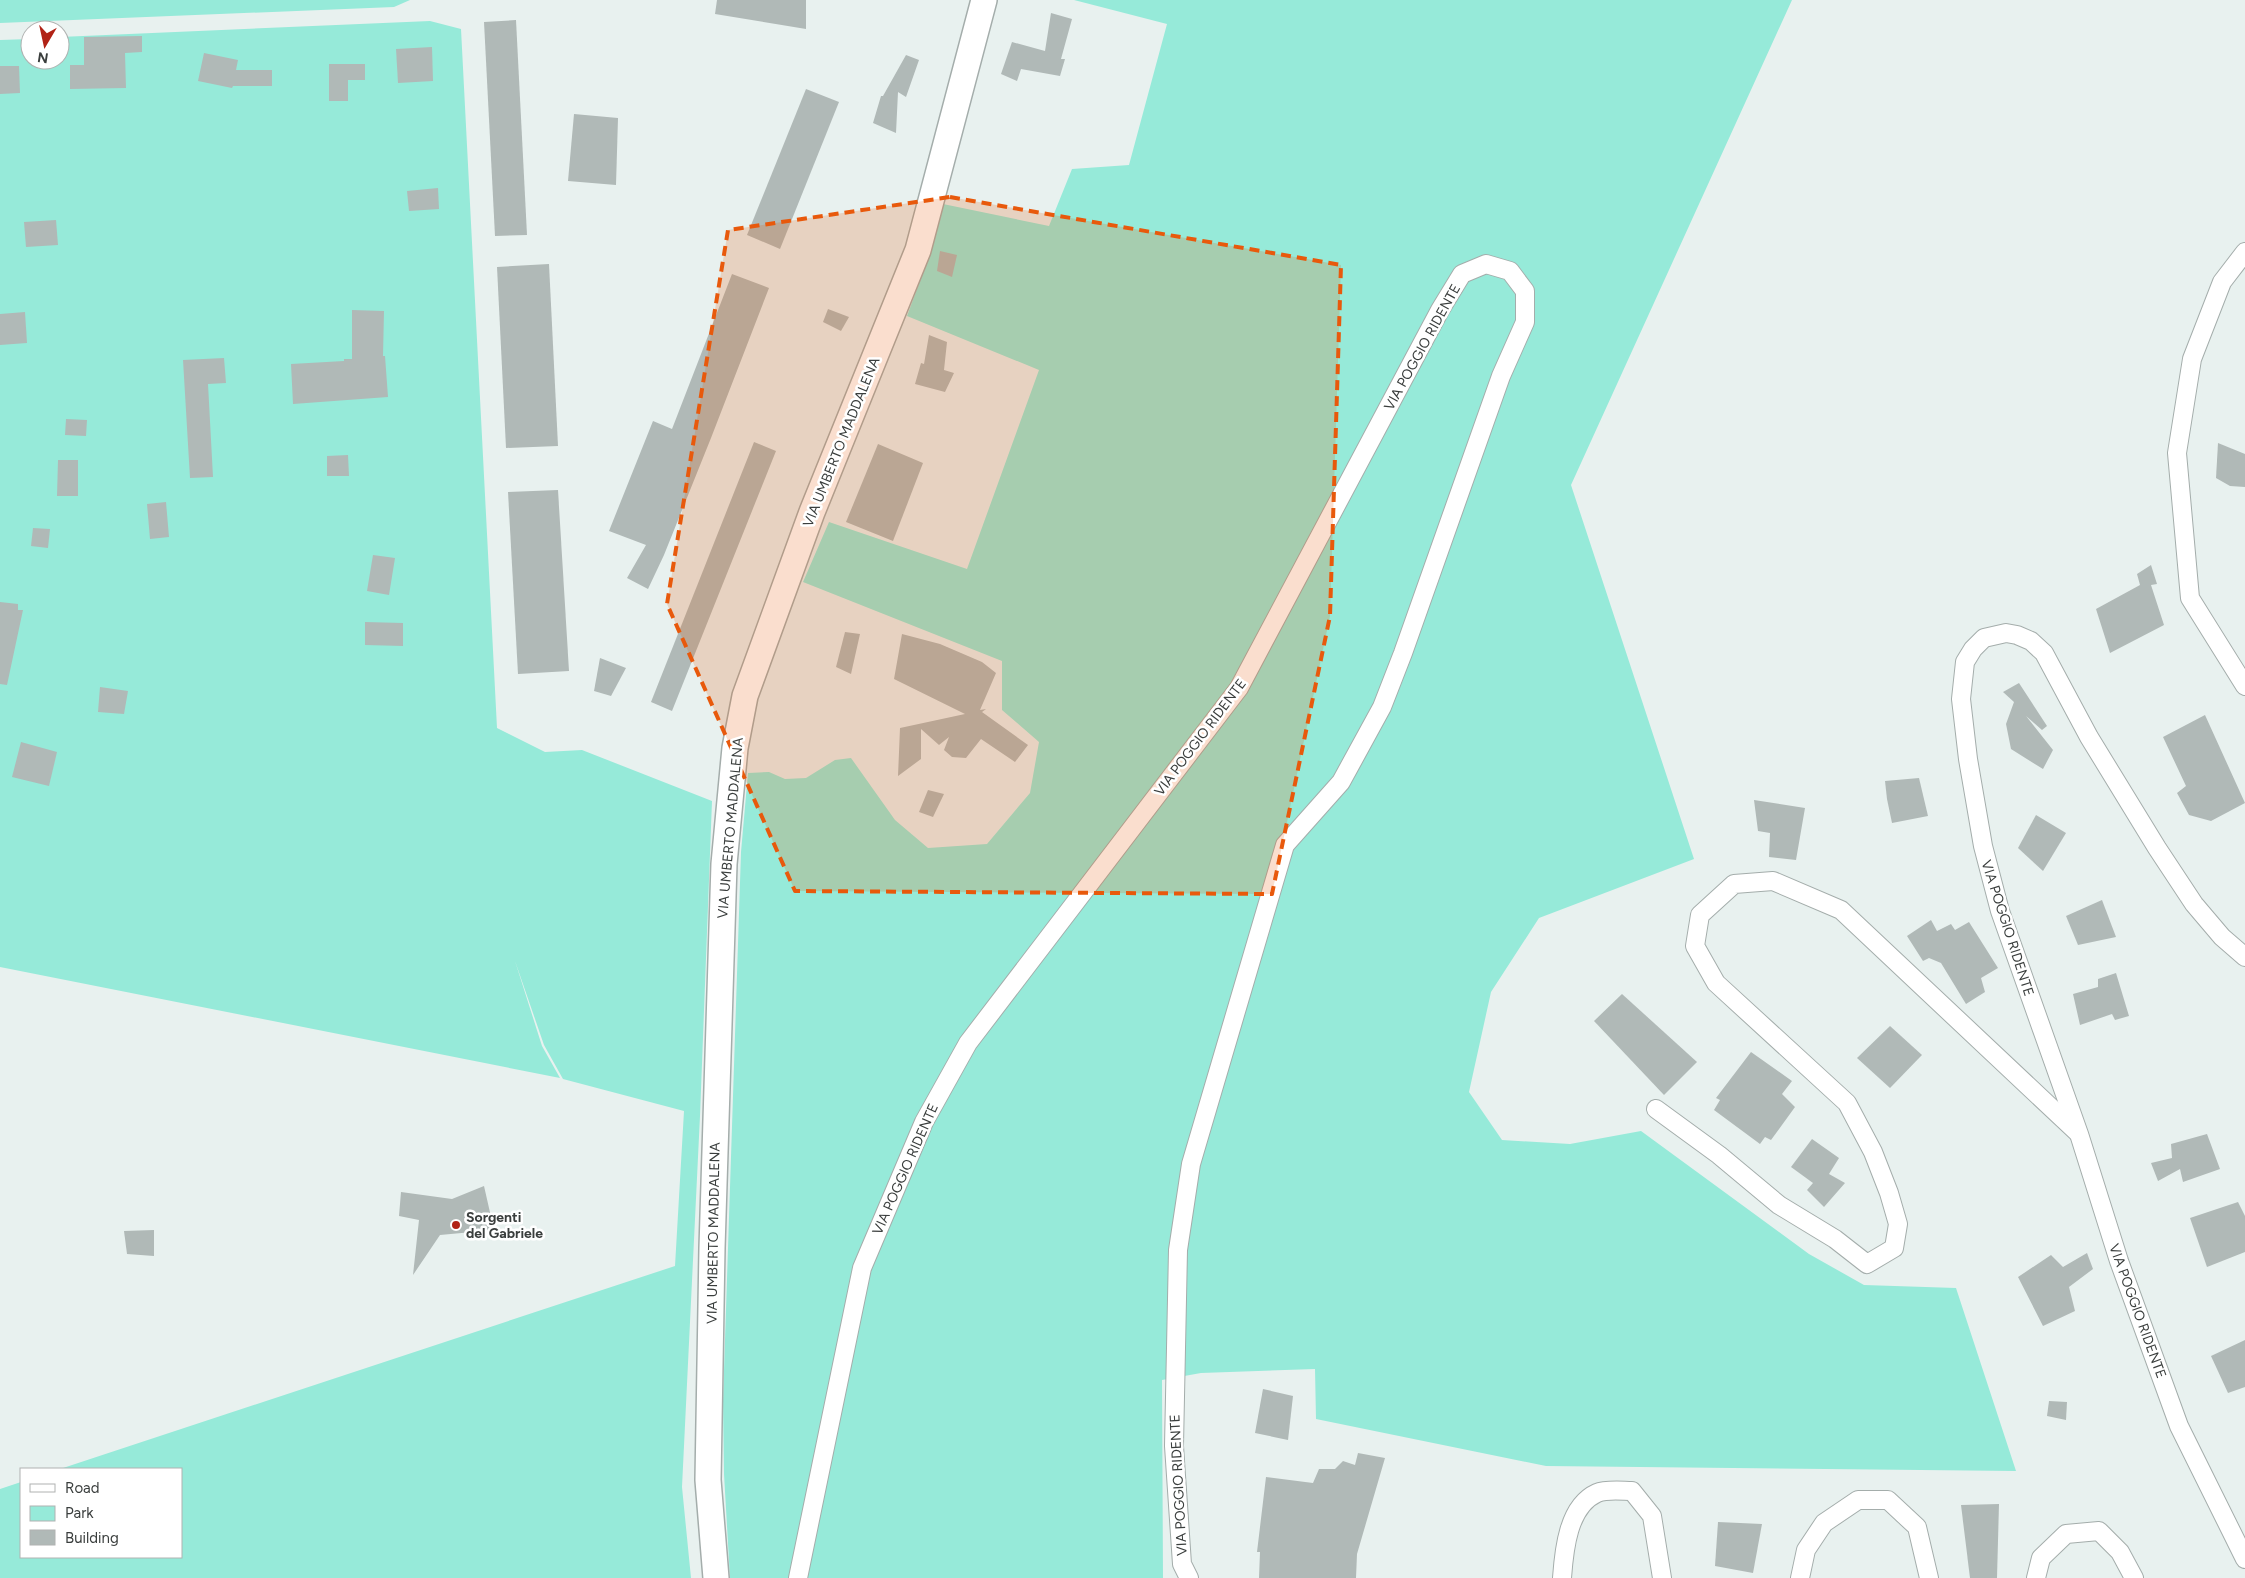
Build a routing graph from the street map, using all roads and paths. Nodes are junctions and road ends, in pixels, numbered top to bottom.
1 (984, 0) edge
2 (2245, 252) edge
3 (2245, 686) edge
4 (2245, 957) edge
5 (1656, 1109) dead end
6 (2079, 1134) junction
7 (2245, 1558) edge
8 (716, 1578) edge
9 (798, 1578) edge
10 (1189, 1578) edge
11 (1562, 1578) edge
12 (1662, 1578) edge
13 (1800, 1578) edge
14 (1929, 1578) edge
15 (2036, 1578) edge
16 (2134, 1578) edge

1 - 8 street, VIA UMBERTO MADDALENA
2 - 3 street
4 - 6 street, VIA POGGIO RIDENTE
5 - 6 street
6 - 7 street, VIA POGGIO RIDENTE
9 - 10 street, VIA POGGIO RIDENTE
11 - 12 street
13 - 14 street
15 - 16 street

